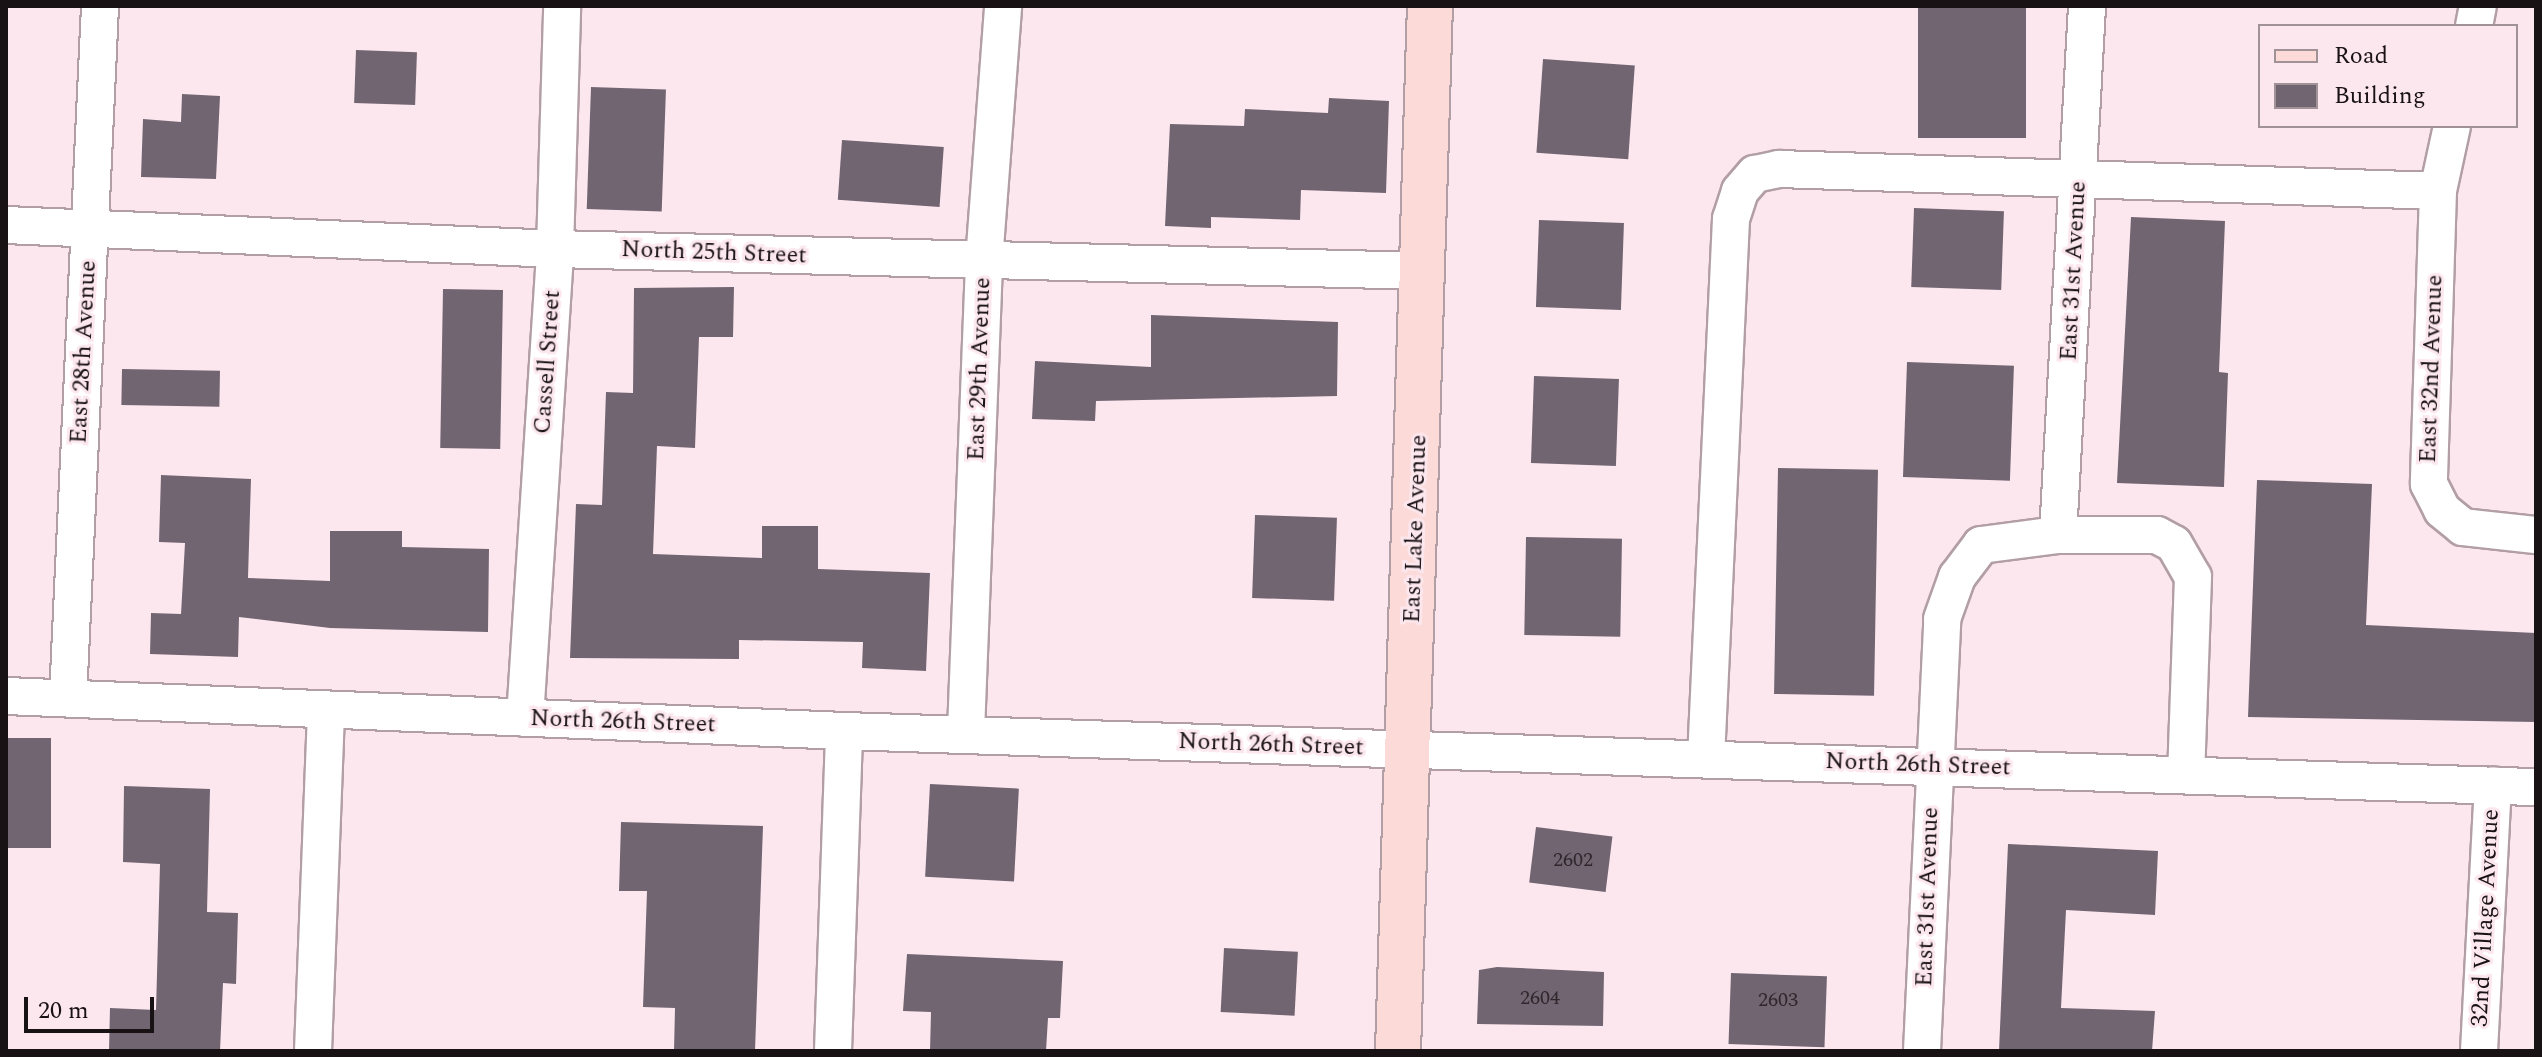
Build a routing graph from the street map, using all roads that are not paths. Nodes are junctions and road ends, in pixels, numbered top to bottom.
1 (100, 6) edge
2 (562, 6) edge
3 (1003, 6) edge
4 (1430, 6) edge
5 (2087, 6) edge
6 (2452, 128) edge
7 (2080, 180) junction
8 (2438, 191) junction
9 (6, 225) edge
10 (89, 225) junction
11 (555, 249) junction
12 (984, 261) junction
13 (1423, 271) junction
14 (2058, 535) junction
15 (2536, 535) edge
16 (6, 696) edge
17 (68, 698) junction
18 (326, 713) junction
19 (525, 718) junction
20 (844, 731) junction
21 (966, 732) junction
22 (1409, 750) junction
23 (1706, 759) junction
24 (1932, 765) junction
25 (2186, 774) junction
26 (2493, 785) junction
27 (2536, 787) edge
28 (313, 1051) edge
29 (833, 1051) edge
30 (1398, 1051) edge
31 (1922, 1051) edge
32 (2479, 1051) edge

1 - 10 street, East 28th Avenue
2 - 11 street, Cassell Street
3 - 12 street, East 29th Avenue
4 - 13 street, East Lake Avenue
5 - 7 street, East 31st Avenue
6 - 8 street, East 32nd Avenue
7 - 8 street
7 - 14 street, East 31st Avenue
7 - 23 street
8 - 15 street, East 32nd Avenue
9 - 10 street, North 25th Street
10 - 11 street, North 25th Street
10 - 17 street, East 28th Avenue
11 - 12 street, North 25th Street
11 - 19 street, Cassell Street
12 - 13 street, North 25th Street
12 - 21 street, East 29th Avenue
13 - 22 street, East Lake Avenue
14 - 24 street, East 31st Avenue
14 - 25 street, East 31st Avenue
16 - 17 street, North 26th Street
17 - 18 street, North 26th Street
18 - 19 street, North 26th Street
18 - 28 street
19 - 20 street, North 26th Street
20 - 21 street, North 26th Street
20 - 29 street
21 - 22 street, North 26th Street
22 - 23 street, North 26th Street
22 - 30 street, East Lake Avenue
23 - 24 street, North 26th Street
24 - 25 street, North 26th Street
24 - 31 street, East 31st Avenue
25 - 26 street, North 26th Street
26 - 27 street, North 26th Street
26 - 32 street, 32nd Village Avenue

